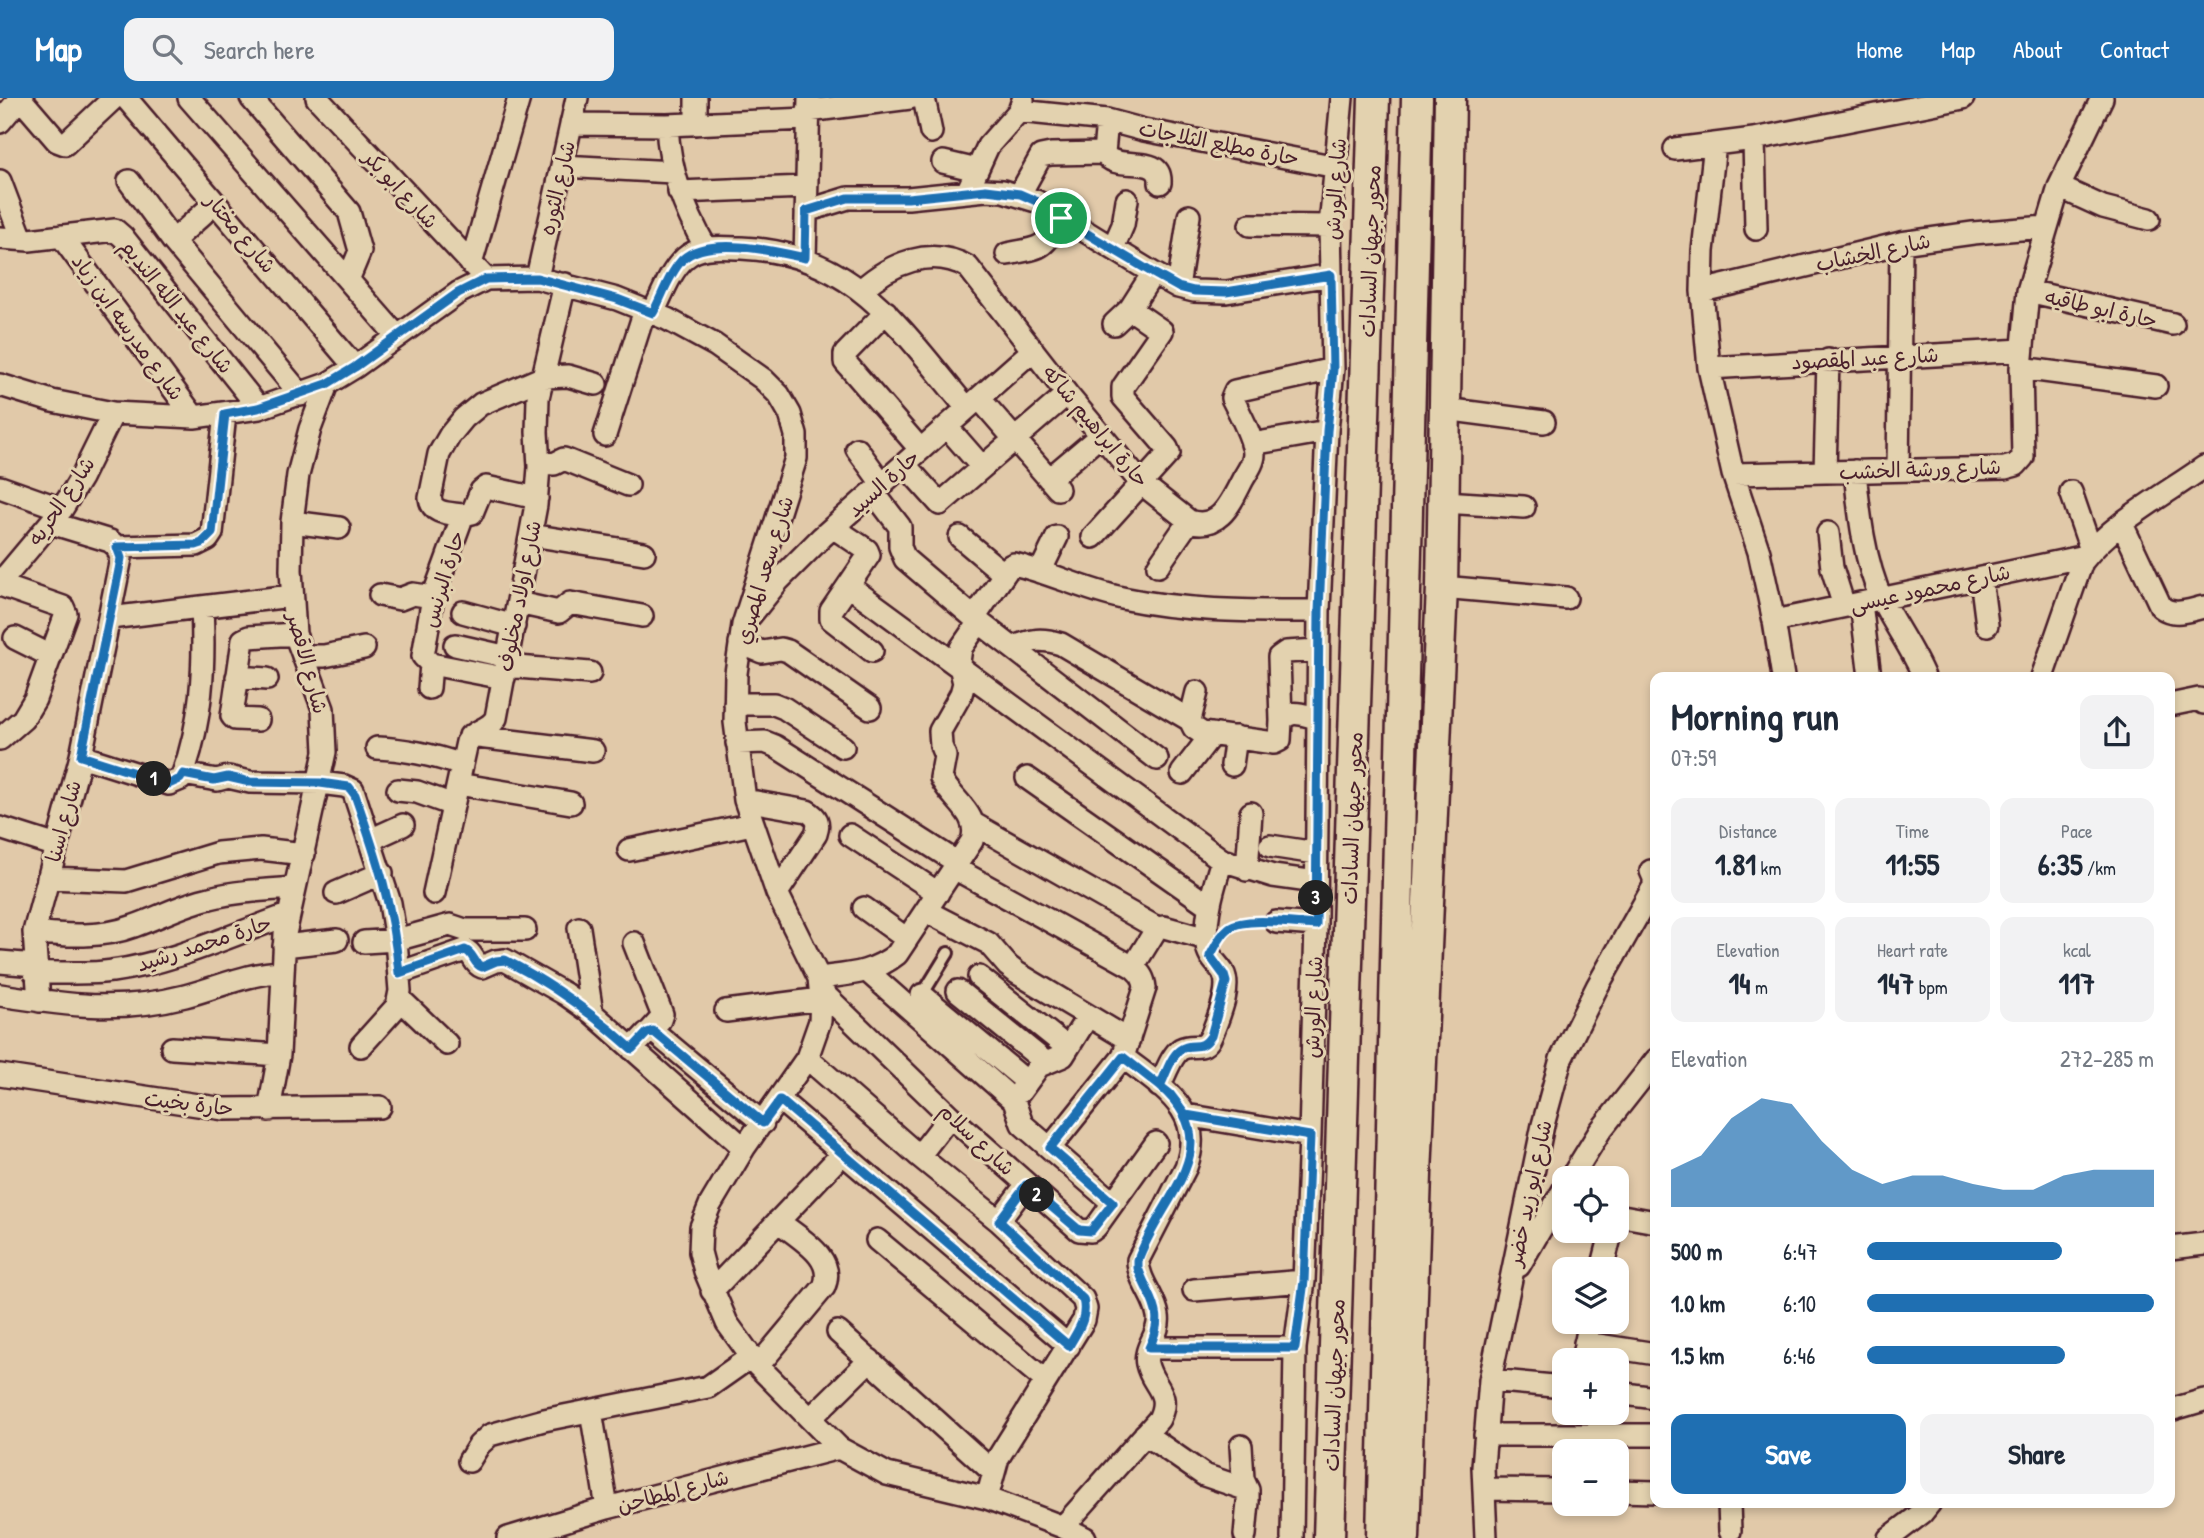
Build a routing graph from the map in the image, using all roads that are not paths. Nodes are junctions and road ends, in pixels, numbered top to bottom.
1 (20, 98) edge
2 (114, 98) edge
3 (126, 98) edge
4 (189, 98) edge
5 (251, 98) edge
6 (519, 98) edge
7 (577, 98) edge
8 (696, 98) edge
9 (903, 98) edge
10 (924, 98) edge
11 (1342, 98) edge
12 (1374, 98) edge
13 (1417, 98) edge
14 (1450, 98) edge
15 (2102, 98) edge
16 (1956, 99) edge
17 (327, 102) edge
18 (1021, 105) edge
19 (1870, 106) edge
20 (808, 109) edge
21 (1107, 120) junction
22 (0, 122) edge
23 (571, 124) junction
24 (696, 124) junction
25 (667, 125) junction
26 (1144, 130) junction
27 (931, 132) dead end
28 (1754, 139) junction
29 (1715, 144) junction
30 (1675, 149) dead end
31 (1104, 153) junction
32 (943, 162) dead end
33 (1138, 164) junction
34 (562, 166) junction
35 (1337, 167) junction
36 (976, 170) junction
37 (0, 181) edge
38 (129, 181) dead end
39 (676, 182) junction
40 (1160, 183) dead end
41 (806, 187) junction
42 (2059, 187) junction
43 (967, 191) junction
44 (1020, 194) junction
45 (1127, 200) dead end
46 (215, 203) junction
47 (806, 211) junction
48 (1189, 216) dead end
49 (1061, 218) junction
50 (2149, 219) dead end
51 (1250, 225) dead end
52 (1330, 226) junction
53 (2046, 227) junction
54 (1756, 229) dead end
55 (61, 236) junction
56 (0, 238) edge
57 (22, 239) junction
58 (173, 241) junction
59 (1901, 243) junction
60 (706, 248) junction
61 (1113, 248) junction
62 (1007, 254) dead end
63 (805, 258) junction
64 (479, 272) junction
65 (1153, 273) junction
66 (1331, 275) junction
67 (537, 278) junction
68 (348, 280) junction
69 (565, 284) junction
70 (1178, 287) junction
71 (861, 290) junction
72 (1702, 291) junction
73 (2028, 291) junction
74 (649, 311) junction
75 (886, 312) junction
76 (2173, 324) dead end
77 (397, 336) junction
78 (1033, 350) junction
79 (1900, 356) junction
80 (2021, 359) junction
81 (1828, 360) junction
82 (355, 367) junction
83 (1709, 368) junction
84 (1333, 369) junction
85 (544, 377) junction
86 (327, 384) junction
87 (596, 384) dead end
88 (0, 385) edge
89 (2156, 386) dead end
90 (1067, 394) junction
91 (301, 395) junction
92 (973, 403) junction
93 (258, 408) junction
94 (1446, 409) junction
95 (113, 413) junction
96 (225, 414) junction
97 (194, 417) junction
98 (1544, 422) dead end
99 (947, 427) junction
100 (1327, 431) junction
101 (605, 435) dead end
102 (1101, 435) junction
103 (1014, 438) junction
104 (1252, 444) junction
105 (857, 449) dead end
106 (920, 449) junction
107 (539, 462) junction
108 (905, 465) junction
109 (982, 467) junction
110 (2204, 467) edge
111 (1898, 470) junction
112 (1855, 471) junction
113 (1825, 472) junction
114 (1733, 474) junction
115 (1141, 483) junction
116 (628, 485) dead end
117 (0, 487) edge
118 (878, 489) junction
119 (2071, 492) dead end
120 (537, 498) junction
121 (1444, 502) junction
122 (1524, 507) dead end
123 (463, 515) junction
124 (56, 516) junction
125 (1189, 521) junction
126 (292, 522) junction
127 (2122, 524) junction
128 (339, 528) dead end
129 (834, 528) junction
130 (1828, 533) dead end
131 (531, 535) junction
132 (960, 537) dead end
133 (1057, 537) dead end
134 (1093, 537) dead end
135 (117, 547) junction
136 (644, 553) dead end
137 (2089, 553) junction
138 (1158, 566) dead end
139 (1040, 572) junction
140 (1004, 574) junction
141 (1981, 578) junction
142 (0, 584) edge
143 (849, 586) junction
144 (1442, 587) junction
145 (380, 595) dead end
146 (291, 596) junction
147 (433, 597) junction
148 (1566, 598) dead end
149 (1862, 602) junction
150 (518, 603) junction
151 (202, 607) junction
152 (2204, 607) edge
153 (1319, 611) junction
154 (463, 612) dead end
155 (642, 615) dead end
156 (110, 618) junction
157 (977, 620) junction
158 (1774, 621) junction
159 (1987, 625) dead end
160 (514, 626) junction
161 (295, 634) junction
162 (741, 634) junction
163 (15, 638) dead end
164 (455, 645) dead end
165 (364, 648) dead end
166 (1013, 648) junction
167 (1318, 650) junction
168 (872, 651) dead end
169 (51, 656) junction
170 (303, 656) junction
171 (432, 664) junction
172 (506, 667) junction
173 (963, 672) junction
174 (1782, 672) edge
175 (1869, 672) edge
176 (1922, 672) edge
177 (2044, 672) edge
178 (590, 673) dead end
179 (237, 677) junction
180 (267, 679) dead end
181 (429, 688) dead end
182 (1197, 692) dead end
183 (2204, 703) edge
184 (735, 704) junction
185 (2175, 704) edge
186 (870, 708) dead end
187 (1317, 718) junction
188 (258, 720) dead end
189 (1190, 720) junction
190 (1281, 721) junction
191 (1212, 734) junction
192 (470, 736) junction
193 (1236, 737) junction
194 (0, 739) edge
195 (737, 743) junction
196 (377, 748) dead end
197 (593, 751) dead end
198 (81, 756) junction
199 (1157, 759) dead end
200 (1232, 765) dead end
201 (812, 770) junction
202 (1182, 773) dead end
203 (183, 774) junction
204 (1027, 778) dead end
205 (320, 783) junction
206 (458, 785) junction
207 (398, 790) dead end
208 (745, 800) junction
209 (571, 803) dead end
210 (1251, 813) dead end
211 (752, 824) junction
212 (974, 824) junction
213 (403, 825) dead end
214 (0, 831) edge
215 (850, 835) dead end
216 (370, 840) junction
217 (57, 846) junction
218 (1270, 846) dead end
219 (629, 850) dead end
220 (1316, 853) junction
221 (304, 854) junction
222 (1222, 860) junction
223 (956, 865) junction
224 (1247, 870) junction
225 (382, 873) junction
226 (48, 878) junction
227 (1316, 881) junction
228 (295, 888) junction
229 (434, 893) dead end
230 (777, 893) junction
231 (938, 893) junction
232 (1650, 893) edge
233 (336, 894) dead end
234 (1208, 905) junction
235 (864, 908) dead end
236 (926, 911) junction
237 (288, 915) junction
238 (1276, 922) road end
239 (1316, 925) junction
240 (579, 928) dead end
241 (1157, 928) junction
242 (525, 930) dead end
243 (34, 932) junction
244 (907, 939) junction
245 (337, 940) dead end
246 (396, 940) junction
247 (364, 942) dead end
248 (634, 943) dead end
249 (284, 946) junction
250 (1209, 947) junction
251 (948, 953) dead end
252 (0, 962) edge
253 (1133, 967) junction
254 (35, 969) junction
255 (867, 971) junction
256 (284, 972) junction
257 (399, 973) junction
258 (979, 977) dead end
259 (820, 989) junction
260 (958, 991) dead end
261 (0, 995) edge
262 (400, 999) junction
263 (39, 1001) junction
264 (917, 1003) junction
265 (726, 1012) dead end
266 (592, 1013) junction
267 (1088, 1016) junction
268 (650, 1031) junction
269 (447, 1044) dead end
270 (361, 1046) dead end
271 (172, 1048) dead end
272 (1068, 1048) junction
273 (1126, 1048) junction
274 (632, 1049) junction
275 (279, 1055) junction
276 (807, 1058) junction
277 (1045, 1062) junction
278 (1650, 1068) edge
279 (0, 1075) edge
280 (1027, 1082) junction
281 (1160, 1086) junction
282 (780, 1100) junction
283 (1014, 1101) junction
284 (380, 1107) dead end
285 (269, 1110) junction
286 (1186, 1115) junction
287 (950, 1116) junction
288 (763, 1123) junction
289 (1310, 1136) junction
290 (1156, 1143) dead end
291 (744, 1148) junction
292 (1050, 1148) junction
293 (843, 1153) junction
294 (919, 1156) junction
295 (1578, 1166) edge
296 (1026, 1185) junction
297 (1113, 1203) junction
298 (1552, 1214) edge
299 (1629, 1217) edge
300 (778, 1221) junction
301 (999, 1221) junction
302 (1650, 1221) edge
303 (877, 1240) dead end
304 (2204, 1244) edge
305 (2175, 1247) edge
306 (1304, 1281) junction
307 (1509, 1283) junction
308 (1194, 1290) dead end
309 (712, 1291) junction
310 (838, 1332) dead end
311 (1069, 1346) junction
312 (1149, 1348) junction
313 (1295, 1348) junction
314 (1629, 1353) edge
315 (1650, 1354) edge
316 (870, 1360) junction
317 (755, 1361) junction
318 (1490, 1380) junction
319 (1046, 1381) junction
320 (1552, 1386) edge
321 (1629, 1395) edge
322 (1650, 1397) edge
323 (2204, 1400) edge
324 (2175, 1409) edge
325 (591, 1411) junction
326 (811, 1418) junction
327 (1145, 1434) junction
328 (1485, 1435) junction
329 (1650, 1435) edge
330 (1241, 1446) dead end
331 (839, 1448) junction
332 (469, 1461) dead end
333 (993, 1472) junction
334 (1484, 1489) junction
335 (1248, 1490) junction
336 (1552, 1490) edge
337 (1629, 1491) edge
338 (1650, 1492) edge
339 (987, 1498) junction
340 (607, 1508) junction
341 (1729, 1508) edge
342 (1926, 1508) edge
343 (1063, 1527) junction
344 (577, 1528) edge
345 (1730, 1531) dead end
346 (1245, 1535) dead end
347 (508, 1538) edge
348 (1085, 1538) edge
349 (1292, 1538) edge
350 (1329, 1538) edge
351 (1381, 1538) edge
352 (1404, 1538) edge
353 (1486, 1538) edge
354 (1889, 1538) edge

1 - 2 street
1 - 22 street
3 - 46 street, شارع مختار
4 - 68 street
5 - 68 street
6 - 64 street
7 - 23 street, شارع الثوره
8 - 24 street
9 - 20 street
10 - 27 street
11 - 35 street, شارع الورش
12 - 350 main road, محور جيهان السادات
13 - 351 main road, محور جيهان السادات
14 - 94 main road
15 - 42 street, شارع ورشة الخشب
16 - 19 street
17 - 64 street, شارع ابو بكر
18 - 21 street, حارة مطلع الثلاجات
18 - 36 street
19 - 28 street
20 - 24 street
20 - 41 street
21 - 26 street, حارة مطلع الثلاجات
21 - 31 street
23 - 25 street
23 - 34 street, شارع الثوره
24 - 25 street
25 - 39 street
26 - 33 street
26 - 35 street, حارة مطلع الثلاجات
28 - 29 street
28 - 54 street
29 - 30 street
29 - 72 street
31 - 33 street
31 - 44 street
32 - 36 street
33 - 40 street
34 - 39 street
34 - 67 street, شارع الثوره
35 - 52 street, شارع الورش
36 - 43 street
37 - 57 street
38 - 58 street
39 - 41 street
39 - 60 street
41 - 47 street
42 - 50 street
42 - 53 street, شارع ورشة الخشب
43 - 44 street
43 - 47 street
44 - 49 street
45 - 61 street
46 - 58 street
46 - 82 street, شارع مختار
47 - 63 street
48 - 70 street
49 - 61 street
49 - 62 street
51 - 52 street
52 - 66 street, شارع الورش
53 - 59 street, شارع الخشاب
53 - 73 street, شارع ورشة الخشب
55 - 57 street, شارع عبد الله النديم
55 - 93 street, شارع عبد الله النديم
55 - 97 street, شارع مدرسه ابن زياد
56 - 57 street, شارع عبد الله النديم
58 - 91 street
59 - 72 street, شارع الخشاب
59 - 79 street
60 - 63 street
60 - 74 street
61 - 65 street
63 - 71 street
64 - 67 street, شارع سعد المصري
64 - 77 street, شارع سعد المصري
65 - 70 street
65 - 115 street
66 - 70 street
66 - 84 street, شارع الورش
67 - 69 street, شارع سعد المصري
68 - 77 street
69 - 74 street, شارع سعد المصري
69 - 85 street, شارع اولاد مخلوف
71 - 75 street
71 - 78 street, حارة ابراهيم شاكه
72 - 83 street
73 - 76 street, حارة ابو طاقيه
73 - 80 street, شارع ورشة الخشب
74 - 101 street
74 - 162 street, شارع سعد المصري
75 - 92 street
75 - 106 street
77 - 82 street, شارع سعد المصري
78 - 90 street, حارة ابراهيم شاكه
78 - 92 street, حارة السيد
79 - 80 street, شارع عبد المقصود
79 - 81 street, شارع عبد المقصود
79 - 111 street
80 - 89 street, شارع عبد المقصود
80 - 111 street, شارع ورشة الخشب
81 - 83 street, شارع عبد المقصود
81 - 113 street
82 - 86 street, شارع سعد المصري
83 - 114 street
84 - 100 street, شارع الورش
84 - 104 street
85 - 87 street
85 - 107 street, شارع اولاد مخلوف
85 - 123 street
86 - 91 street, شارع سعد المصري
86 - 126 street, شارع الاقصر
88 - 95 street, شارع سعد المصري
90 - 102 street, حارة ابراهيم شاكه
90 - 103 street
91 - 93 street, شارع سعد المصري
92 - 99 street, حارة السيد
92 - 103 street
93 - 96 street, شارع سعد المصري
94 - 98 street
94 - 121 main road
95 - 97 street, شارع سعد المصري
95 - 124 street, شارع الحريه
96 - 97 street, شارع سعد المصري
96 - 135 street
99 - 106 street, حارة السيد
99 - 109 street
100 - 104 street
100 - 153 street, شارع الورش
102 - 103 street
102 - 115 street, حارة ابراهيم شاكه
103 - 109 street
104 - 125 street
105 - 118 street
106 - 108 street, حارة السيد
107 - 116 street
107 - 120 street, شارع اولاد مخلوف
108 - 109 street
108 - 118 street, حارة السيد
110 - 127 street
111 - 112 street, شارع ورشة الخشب
112 - 113 street, شارع ورشة الخشب
112 - 149 street
113 - 114 street, شارع ورشة الخشب
114 - 158 street
115 - 125 street, حارة ابراهيم شاكه
115 - 134 street
117 - 124 street
118 - 129 street, حارة السيد
118 - 157 street
119 - 137 street
120 - 123 street, حارة البرنس
120 - 131 street, شارع اولاد مخلوف
121 - 122 street
121 - 144 main road
123 - 147 street, حارة البرنس
124 - 135 street
124 - 142 street, شارع الحريه
125 - 138 street
126 - 128 street
126 - 146 street, شارع الاقصر
127 - 137 street
127 - 152 street
129 - 143 street
129 - 162 street, حارة السيد
130 - 149 street
131 - 136 street
131 - 150 street, شارع اولاد مخلوف
132 - 140 street
133 - 139 street
135 - 156 street, شارع اسنا
137 - 141 street, شارع محمود عيسى
137 - 177 street
139 - 140 street
139 - 153 street
140 - 157 street
141 - 149 street, شارع محمود عيسى
141 - 159 street
142 - 169 street
143 - 168 street
143 - 173 street
144 - 148 street
144 - 352 main road
145 - 147 street
146 - 151 street
146 - 161 street, شارع الاقصر
147 - 171 street, حارة البرنس
149 - 158 street, شارع محمود عيسى
149 - 175 street
149 - 176 street
150 - 155 street
150 - 160 street, شارع اولاد مخلوف
151 - 156 street
151 - 203 street
153 - 167 street, شارع الورش
154 - 160 street
156 - 198 street, شارع اسنا
157 - 166 street
157 - 173 street
158 - 174 street
160 - 172 street, شارع اولاد مخلوف
161 - 170 street, شارع الاقصر
161 - 179 street
162 - 184 street, شارع سعد المصري
162 - 186 street
163 - 169 street
164 - 172 street
165 - 170 street
166 - 189 street
166 - 199 street
167 - 187 street, شارع الورش
167 - 190 street
169 - 194 street
170 - 205 street, شارع الاقصر
171 - 172 street
171 - 181 street, حارة البرنس
172 - 178 street
172 - 192 street, شارع اولاد مخلوف
173 - 212 street
173 - 222 street
179 - 180 street
179 - 188 street
182 - 189 street
183 - 185 street
184 - 195 street, شارع سعد المصري
184 - 201 street
187 - 190 street
187 - 220 street, شارع الورش
189 - 191 street
190 - 193 street
191 - 193 street
191 - 202 street
192 - 197 street
192 - 206 street
193 - 200 street
195 - 201 street
195 - 208 street, شارع سعد المصري
196 - 206 street
198 - 203 street
198 - 217 street, شارع اسنا
201 - 223 street
203 - 205 street
204 - 234 street
205 - 216 street
205 - 221 street, شارع الاقصر
206 - 207 street
206 - 209 street
206 - 229 street
208 - 211 street, شارع سعد المصري
208 - 230 street
210 - 224 street
211 - 219 street
211 - 230 street, شارع سعد المصري
212 - 223 street
212 - 241 street
213 - 216 street
214 - 217 street
215 - 231 street
216 - 225 street
217 - 226 street, شارع اسنا
218 - 220 street
220 - 227 street, شارع الورش
221 - 226 street
221 - 228 street, شارع الاقصر
222 - 224 street
222 - 234 street
223 - 231 street
223 - 253 street
224 - 227 street
225 - 233 street
225 - 246 street
226 - 243 street, شارع اسنا
227 - 239 street, شارع الورش
228 - 237 street, شارع الاقصر
228 - 243 street
230 - 259 street, شارع سعد المصري
231 - 236 street
232 - 307 street, شارع ابو زيد خضر
234 - 250 street
235 - 244 street
236 - 244 street
236 - 267 street
237 - 249 street, شارع الاقصر
237 - 254 street, حارة محمد رشيد
238 - 239 street
239 - 289 street, شارع الورش
240 - 266 street
241 - 250 street
241 - 253 street
242 - 246 street
243 - 254 street, شارع اسنا
244 - 255 street
245 - 249 street
246 - 247 street
246 - 257 street
248 - 268 street
249 - 256 street, شارع الاقصر
250 - 281 street
251 - 264 lane
252 - 254 street, حارة محمد رشيد
253 - 273 street
254 - 263 street, شارع اسنا
255 - 259 street
255 - 264 street
256 - 263 street
256 - 275 street, شارع الاقصر
257 - 262 street
257 - 266 street
258 - 272 street
259 - 265 street
259 - 276 street
259 - 287 street, شارع سلام
260 - 277 street
261 - 263 street
262 - 269 street
262 - 270 street
264 - 280 street
264 - 283 street
266 - 274 street
267 - 272 street
267 - 273 street
268 - 274 street
268 - 288 street
271 - 275 street
272 - 277 street
273 - 281 street
273 - 292 street
274 - 291 street
275 - 285 street, شارع الاقصر
276 - 282 street
276 - 294 street
277 - 280 street
278 - 295 street
279 - 285 street, حارة بخيت
280 - 283 street
281 - 286 street
282 - 288 street
282 - 293 street
283 - 292 street
284 - 285 street, حارة بخيت
286 - 289 street
286 - 312 street
287 - 294 street
287 - 296 street, شارع سلام
288 - 291 street
289 - 306 street, شارع الورش
290 - 297 street, شارع سلام
291 - 309 street
292 - 297 street
293 - 300 street
293 - 311 street
294 - 301 street
296 - 297 street, شارع سلام
296 - 301 street
298 - 307 street
299 - 302 street
300 - 309 street
300 - 317 street
301 - 311 street
303 - 319 street
304 - 305 street
306 - 308 street
306 - 313 street, شارع الورش
307 - 318 street, شارع ابو زيد خضر
309 - 317 street
310 - 316 street
311 - 319 street
312 - 313 street
312 - 327 street
313 - 349 street, شارع الورش
314 - 315 street
316 - 326 street
316 - 333 street
317 - 325 street
317 - 326 street
318 - 320 street
318 - 328 street, شارع ابو زيد خضر
319 - 333 street
321 - 322 street
323 - 324 street
325 - 332 street
325 - 340 street
326 - 331 street
327 - 335 street
327 - 343 street
328 - 329 street
328 - 334 street, شارع ابو زيد خضر
330 - 335 street
331 - 339 street
331 - 340 street, شارع المطاحن
333 - 339 street
334 - 336 street
334 - 353 street, شارع ابو زيد خضر
335 - 346 street
337 - 338 street
339 - 343 street
340 - 344 street, شارع المطاحن
341 - 345 street
342 - 354 street
343 - 348 street
344 - 347 street, شارع المطاحن

